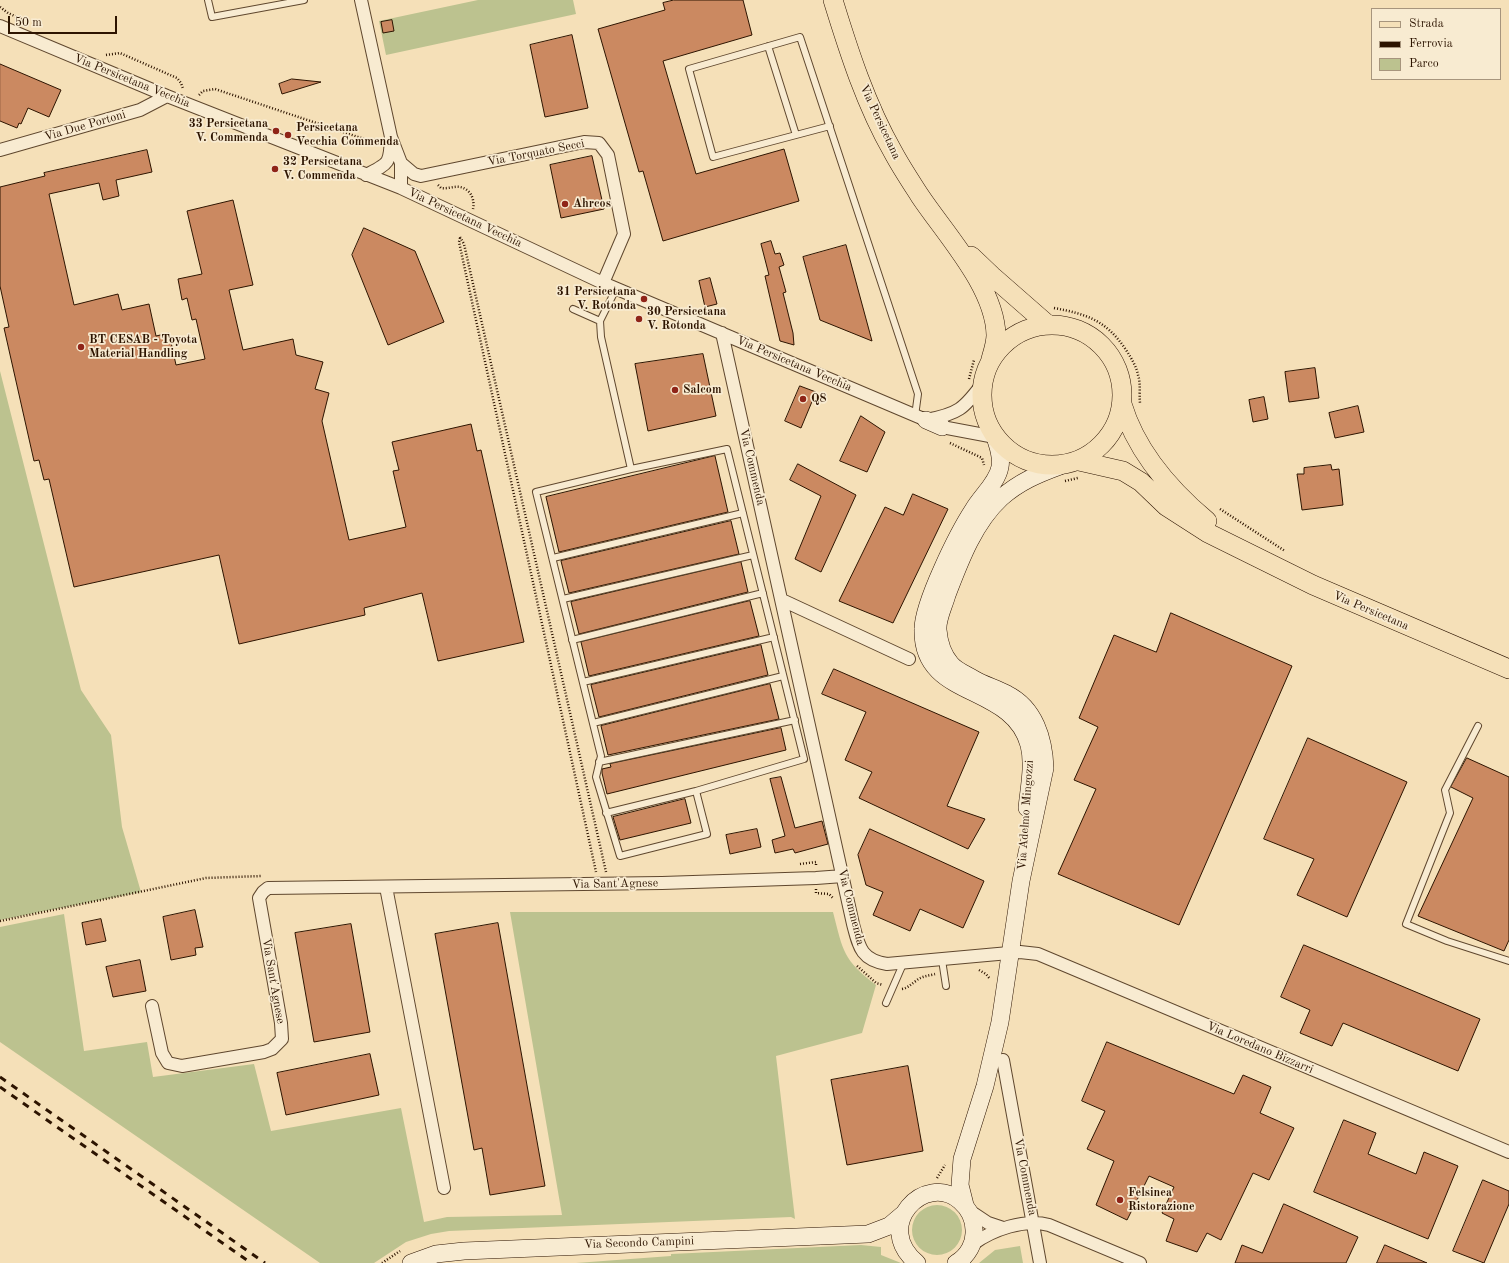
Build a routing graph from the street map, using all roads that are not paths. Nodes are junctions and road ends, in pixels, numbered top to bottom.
1 (208, 0) edge
2 (304, 0) edge
3 (361, 0) edge
4 (833, 0) edge
5 (0, 26) edge
6 (768, 46) junction
7 (167, 96) junction
8 (830, 126) junction
9 (796, 135) junction
10 (387, 138) junction
11 (0, 150) edge
12 (401, 163) junction
13 (366, 174) junction
14 (401, 188) junction
15 (949, 234) junction
16 (603, 283) junction
17 (616, 289) junction
18 (573, 309) dead end
19 (1050, 316) junction
20 (600, 322) junction
21 (722, 333) junction
22 (983, 357) junction
23 (975, 382) junction
24 (1122, 404) junction
25 (921, 418) junction
26 (942, 427) joint
27 (995, 437) junction
28 (1079, 461) junction
29 (1060, 466) junction
30 (631, 469) junction
31 (743, 513) junction
32 (1236, 547) junction
33 (753, 555) junction
34 (553, 558) junction
35 (763, 593) junction
36 (563, 599) junction
37 (782, 600) junction
38 (774, 637) junction
39 (572, 640) junction
40 (909, 659) dead end
41 (1509, 669) edge
42 (783, 676) junction
43 (583, 682) junction
44 (794, 720) junction
45 (593, 722) junction
46 (1478, 726) dead end
47 (600, 762) junction
48 (696, 791) junction
49 (606, 812) junction
50 (843, 876) junction
51 (1021, 880) junction
52 (386, 887) junction
53 (1010, 953) junction
54 (942, 960) junction
55 (1509, 962) edge
56 (903, 964) junction
57 (946, 986) dead end
58 (886, 1003) dead end
59 (152, 1006) dead end
60 (1003, 1060) dead end
61 (1509, 1152) edge
62 (962, 1158) junction
63 (444, 1188) dead end
64 (928, 1194) junction
65 (967, 1208) junction
66 (902, 1215) junction
67 (1034, 1223) junction
68 (1004, 1228) junction
69 (868, 1234) junction
70 (973, 1244) junction
71 (913, 1260) edge
72 (411, 1263) edge
73 (956, 1263) edge
74 (1040, 1263) edge
75 (1140, 1263) edge

1 - 2 lane
3 - 10 street
4 - 15 main road, Via Persicetana
5 - 7 street, Via Persicetana Vecchia
6 - 8 lane
6 - 9 lane
6 - 9 lane
7 - 11 street, Via Due Portoni
7 - 13 street, Via Persicetana Vecchia
8 - 9 lane
8 - 25 lane
10 - 12 street
10 - 13 street
12 - 14 street
12 - 16 street, Via Torquato Secci
13 - 14 street, Via Persicetana Vecchia
14 - 16 street, Via Persicetana Vecchia
15 - 19 main road, Via Persicetana
15 - 22 main road, Via Persicetana
16 - 17 street, Via Persicetana Vecchia
17 - 20 lane
17 - 21 street, Via Persicetana Vecchia
18 - 20 lane
19 - 22 main road
19 - 24 main road
20 - 30 lane
21 - 25 street, Via Persicetana Vecchia
21 - 37 street, Via Commenda
22 - 23 main road
23 - 25 street
23 - 27 main road
24 - 28 main road
24 - 32 main road, Via Persicetana
25 - 26 street, Via Persicetana Vecchia
26 - 27 street, Via Persicetana Vecchia
27 - 29 main road
27 - 51 street, Via Adelmo Mingozzi
28 - 29 main road
28 - 32 main road, Via Persicetana
29 - 51 street, Via Adelmo Mingozzi
30 - 31 lane
30 - 34 lane
31 - 33 lane
31 - 34 lane
32 - 41 main road, Via Persicetana
33 - 35 lane
33 - 36 lane
34 - 36 lane
35 - 38 lane
35 - 39 lane
36 - 39 lane
37 - 40 street
37 - 50 street, Via Commenda
38 - 42 lane
38 - 43 lane
39 - 43 lane
42 - 44 lane
42 - 45 lane
43 - 45 lane
44 - 47 lane
44 - 48 lane
45 - 47 lane
46 - 55 lane
47 - 49 lane
48 - 49 lane
48 - 49 lane
50 - 52 street, Via Sant'Agnese
50 - 56 street, Via Commenda
51 - 53 street, Via Adelmo Mingozzi
52 - 59 street, Via Sant'Agnese
52 - 63 street
53 - 54 street, Via Commenda
53 - 61 street, Via Loredano Bizzarri
53 - 62 street
54 - 56 street, Via Commenda
54 - 57 lane
56 - 58 lane
60 - 67 street, Via Commenda
62 - 64 street
62 - 65 street
64 - 65 street
64 - 66 street, Via Secondo Campini
65 - 68 street, Via Commenda
65 - 70 street
66 - 69 street, Via Secondo Campini
66 - 71 street
67 - 68 street, Via Commenda
67 - 74 street, Via Commenda
67 - 75 street
68 - 70 street, Via Commenda
69 - 71 street, Via Secondo Campini
69 - 72 street, Via Secondo Campini
70 - 73 street

